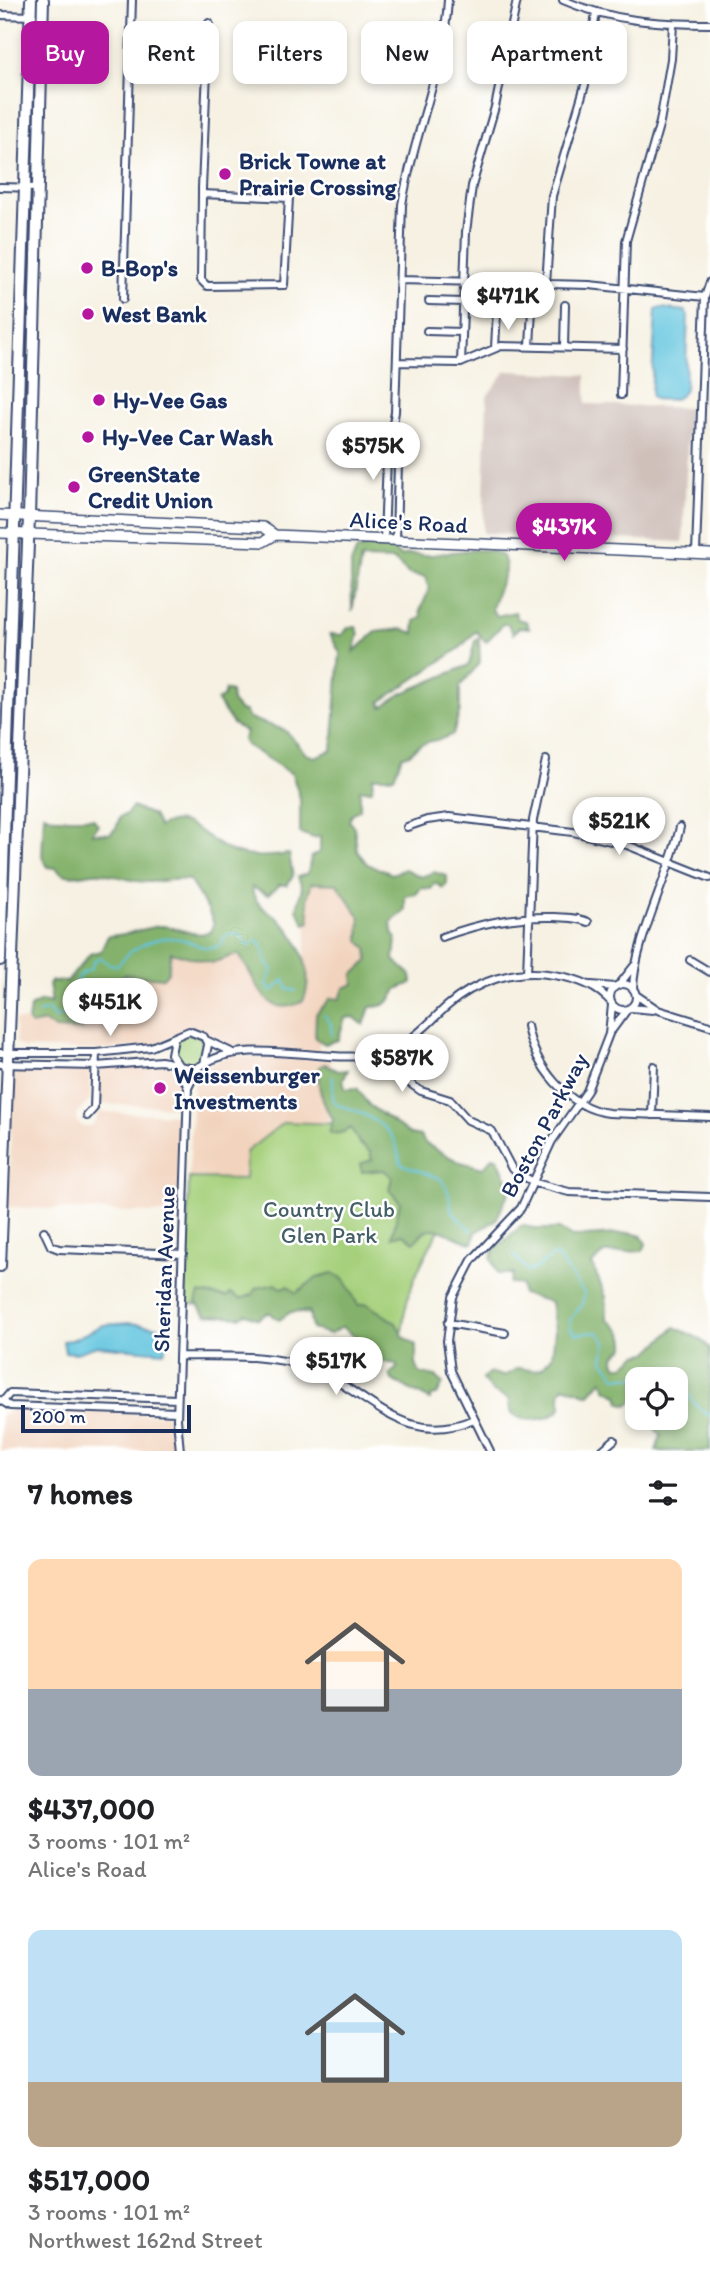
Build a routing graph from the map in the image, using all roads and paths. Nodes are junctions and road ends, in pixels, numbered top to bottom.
1 (31, 0) edge
2 (43, 0) edge
3 (132, 0) edge
4 (517, 0) edge
5 (562, 0) edge
6 (439, 2) dead end
7 (448, 2) edge
8 (596, 12) junction
9 (0, 15) edge
10 (43, 15) junction
11 (30, 16) junction
12 (673, 24) junction
13 (710, 24) edge
14 (207, 84) edge
15 (0, 187) edge
16 (25, 187) junction
17 (37, 188) junction
18 (202, 194) junction
19 (400, 280) junction
20 (464, 282) junction
21 (710, 282) edge
22 (546, 284) junction
23 (625, 288) junction
24 (705, 297) junction
25 (123, 299) dead end
26 (429, 301) dead end
27 (464, 302) junction
28 (565, 305) dead end
29 (497, 309) dead end
30 (531, 309) dead end
31 (427, 331) dead end
32 (462, 332) junction
33 (530, 346) junction
34 (564, 347) junction
35 (495, 348) junction
36 (622, 349) junction
37 (397, 362) junction
38 (461, 363) junction
39 (621, 395) dead end
40 (394, 428) junction
41 (0, 516) edge
42 (13, 516) junction
43 (29, 517) junction
44 (0, 533) edge
45 (12, 533) junction
46 (28, 534) junction
47 (275, 535) junction
48 (384, 540) junction
49 (396, 541) junction
50 (696, 553) junction
51 (710, 554) edge
52 (545, 760) dead end
53 (6, 781) junction
54 (407, 827) dead end
55 (532, 827) junction
56 (680, 828) dead end
57 (671, 863) junction
58 (2, 866) edge
59 (15, 869) junction
60 (710, 878) edge
61 (529, 916) junction
62 (588, 922) dead end
63 (442, 937) dead end
64 (0, 960) edge
65 (690, 960) dead end
66 (12, 963) junction
67 (635, 964) junction
68 (710, 972) edge
69 (527, 973) junction
70 (589, 985) junction
71 (616, 986) junction
72 (634, 992) junction
73 (611, 1004) junction
74 (629, 1009) junction
75 (658, 1010) junction
76 (527, 1026) dead end
77 (710, 1026) edge
78 (609, 1034) junction
79 (174, 1039) junction
80 (205, 1040) junction
81 (390, 1051) junction
82 (231, 1052) junction
83 (96, 1053) junction
84 (4, 1059) edge
85 (177, 1065) junction
86 (96, 1066) junction
87 (201, 1066) junction
88 (654, 1066) dead end
89 (188, 1088) junction
90 (581, 1102) junction
91 (652, 1115) junction
92 (87, 1116) dead end
93 (710, 1117) edge
94 (535, 1183) junction
95 (710, 1197) edge
96 (44, 1231) dead end
97 (183, 1254) junction
98 (0, 1266) edge
99 (448, 1323) junction
100 (505, 1333) dead end
101 (179, 1356) junction
102 (177, 1399) junction
103 (2, 1400) edge
104 (177, 1412) junction
105 (474, 1419) junction
106 (614, 1440) dead end
107 (180, 1451) edge
108 (490, 1451) edge
109 (601, 1451) edge

1 - 11 highway
2 - 10 highway
3 - 25 street
4 - 20 street
5 - 8 street
6 - 7 street
7 - 19 street
8 - 12 street
8 - 22 street
9 - 11 street
10 - 11 street
10 - 17 highway
11 - 16 highway
12 - 13 street
12 - 23 street
14 - 18 street
15 - 16 street
16 - 17 street
16 - 42 highway
17 - 43 highway
18 - 18 street
19 - 20 street
19 - 37 street
20 - 22 street
20 - 27 street
21 - 24 street
22 - 23 street
23 - 24 street
23 - 36 street
24 - 50 street
26 - 27 street
27 - 32 street
28 - 34 street
29 - 35 street
30 - 33 street
31 - 32 street
32 - 38 street
33 - 34 street
33 - 35 street
34 - 36 street
35 - 38 street
36 - 39 street
37 - 38 street
37 - 40 street
40 - 48 street
40 - 49 street
41 - 42 main road, Alice's Road
42 - 43 main road, Alice's Road
42 - 45 highway
43 - 46 highway
43 - 47 main road, Alice's Road
44 - 45 main road, Alice's Road
45 - 46 main road, Alice's Road
45 - 53 highway
46 - 47 main road, Alice's Road
46 - 59 highway
47 - 48 main road, Alice's Road
48 - 49 main road, Alice's Road
49 - 50 main road, Alice's Road
50 - 51 main road, Alice's Road
52 - 55 street
53 - 58 highway
53 - 59 highway
54 - 55 street
55 - 57 street
55 - 61 street
56 - 57 street
57 - 60 street
57 - 67 street
58 - 64 highway
58 - 66 highway
59 - 66 highway
61 - 62 street
61 - 63 street
61 - 69 street
65 - 68 street
66 - 84 highway
67 - 71 street
67 - 72 street
69 - 70 street
69 - 81 street
70 - 71 street
70 - 73 street
71 - 72 street
71 - 73 street
72 - 74 street
72 - 75 street
73 - 74 street
73 - 78 street, Boston Parkway
74 - 75 street
74 - 78 street, Boston Parkway
75 - 77 street
76 - 90 street
78 - 90 street, Boston Parkway
79 - 80 street
79 - 83 street
79 - 85 street
80 - 82 street
80 - 87 street
81 - 82 street
81 - 94 street
82 - 87 street
83 - 84 street
83 - 86 street
84 - 86 street
84 - 98 highway
85 - 86 street
85 - 87 street
85 - 89 street, Sheridan Avenue
86 - 92 street
87 - 89 street, Sheridan Avenue
88 - 91 street
89 - 97 street, Sheridan Avenue
90 - 91 street
90 - 94 street, Boston Parkway
91 - 93 street
94 - 95 street
94 - 99 street, Boston Parkway
96 - 97 street
97 - 101 street, Sheridan Avenue
99 - 100 street
99 - 105 street, Boston Parkway
101 - 102 street, Sheridan Avenue
101 - 105 street
102 - 103 street
102 - 104 street, Sheridan Avenue
103 - 104 street
104 - 107 street, Sheridan Avenue
105 - 108 street, Boston Parkway
106 - 109 street

